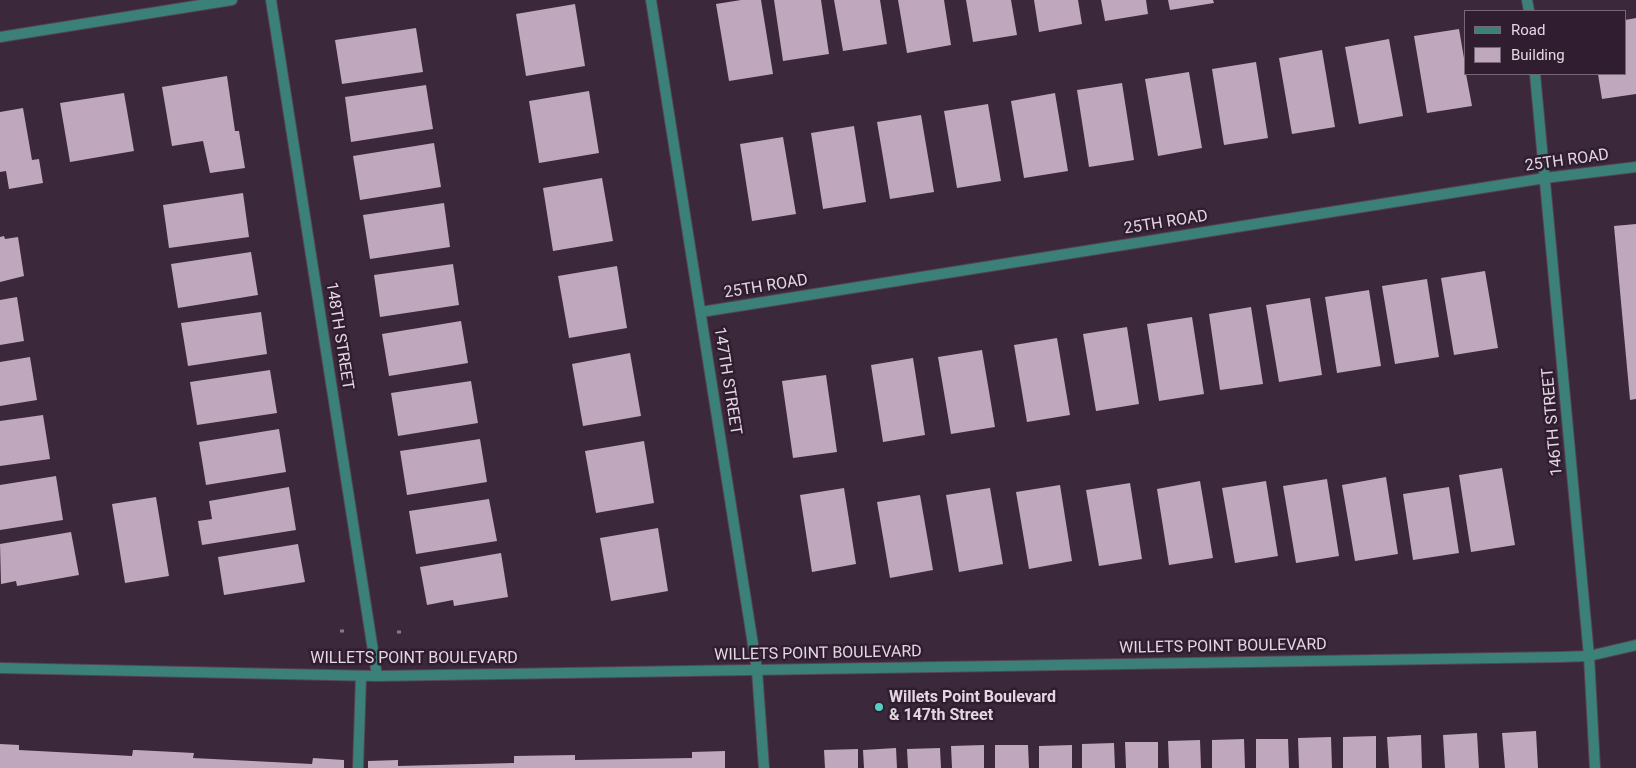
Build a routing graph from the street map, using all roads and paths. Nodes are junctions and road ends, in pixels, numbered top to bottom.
1 (232, 0) edge
2 (271, 0) edge
3 (650, 0) edge
4 (0, 37) edge
5 (1535, 75) edge
6 (1636, 167) edge
7 (1545, 178) junction
8 (701, 312) junction
9 (340, 631) dead end
10 (346, 631) dead end
11 (397, 632) dead end
12 (405, 632) dead end
13 (1636, 645) edge
14 (1590, 656) junction
15 (0, 668) edge
16 (757, 670) junction
17 (361, 676) junction
18 (377, 676) junction
19 (358, 768) edge
20 (764, 768) edge
21 (1595, 768) edge

1 - 4 street
2 - 18 street, 148TH STREET
3 - 8 street, 147TH STREET
5 - 7 street, 146TH STREET
6 - 7 street, 25TH ROAD
7 - 8 street, 25TH ROAD
7 - 14 street, 146TH STREET
8 - 16 street, 147TH STREET
9 - 10 path
11 - 12 path
13 - 14 street, WILLETS POINT BOULEVARD
14 - 16 street, WILLETS POINT BOULEVARD
14 - 21 street, 146TH STREET
15 - 17 street, WILLETS POINT BOULEVARD
16 - 18 street, WILLETS POINT BOULEVARD
16 - 20 street, 147TH STREET
17 - 18 street, WILLETS POINT BOULEVARD
17 - 19 street

